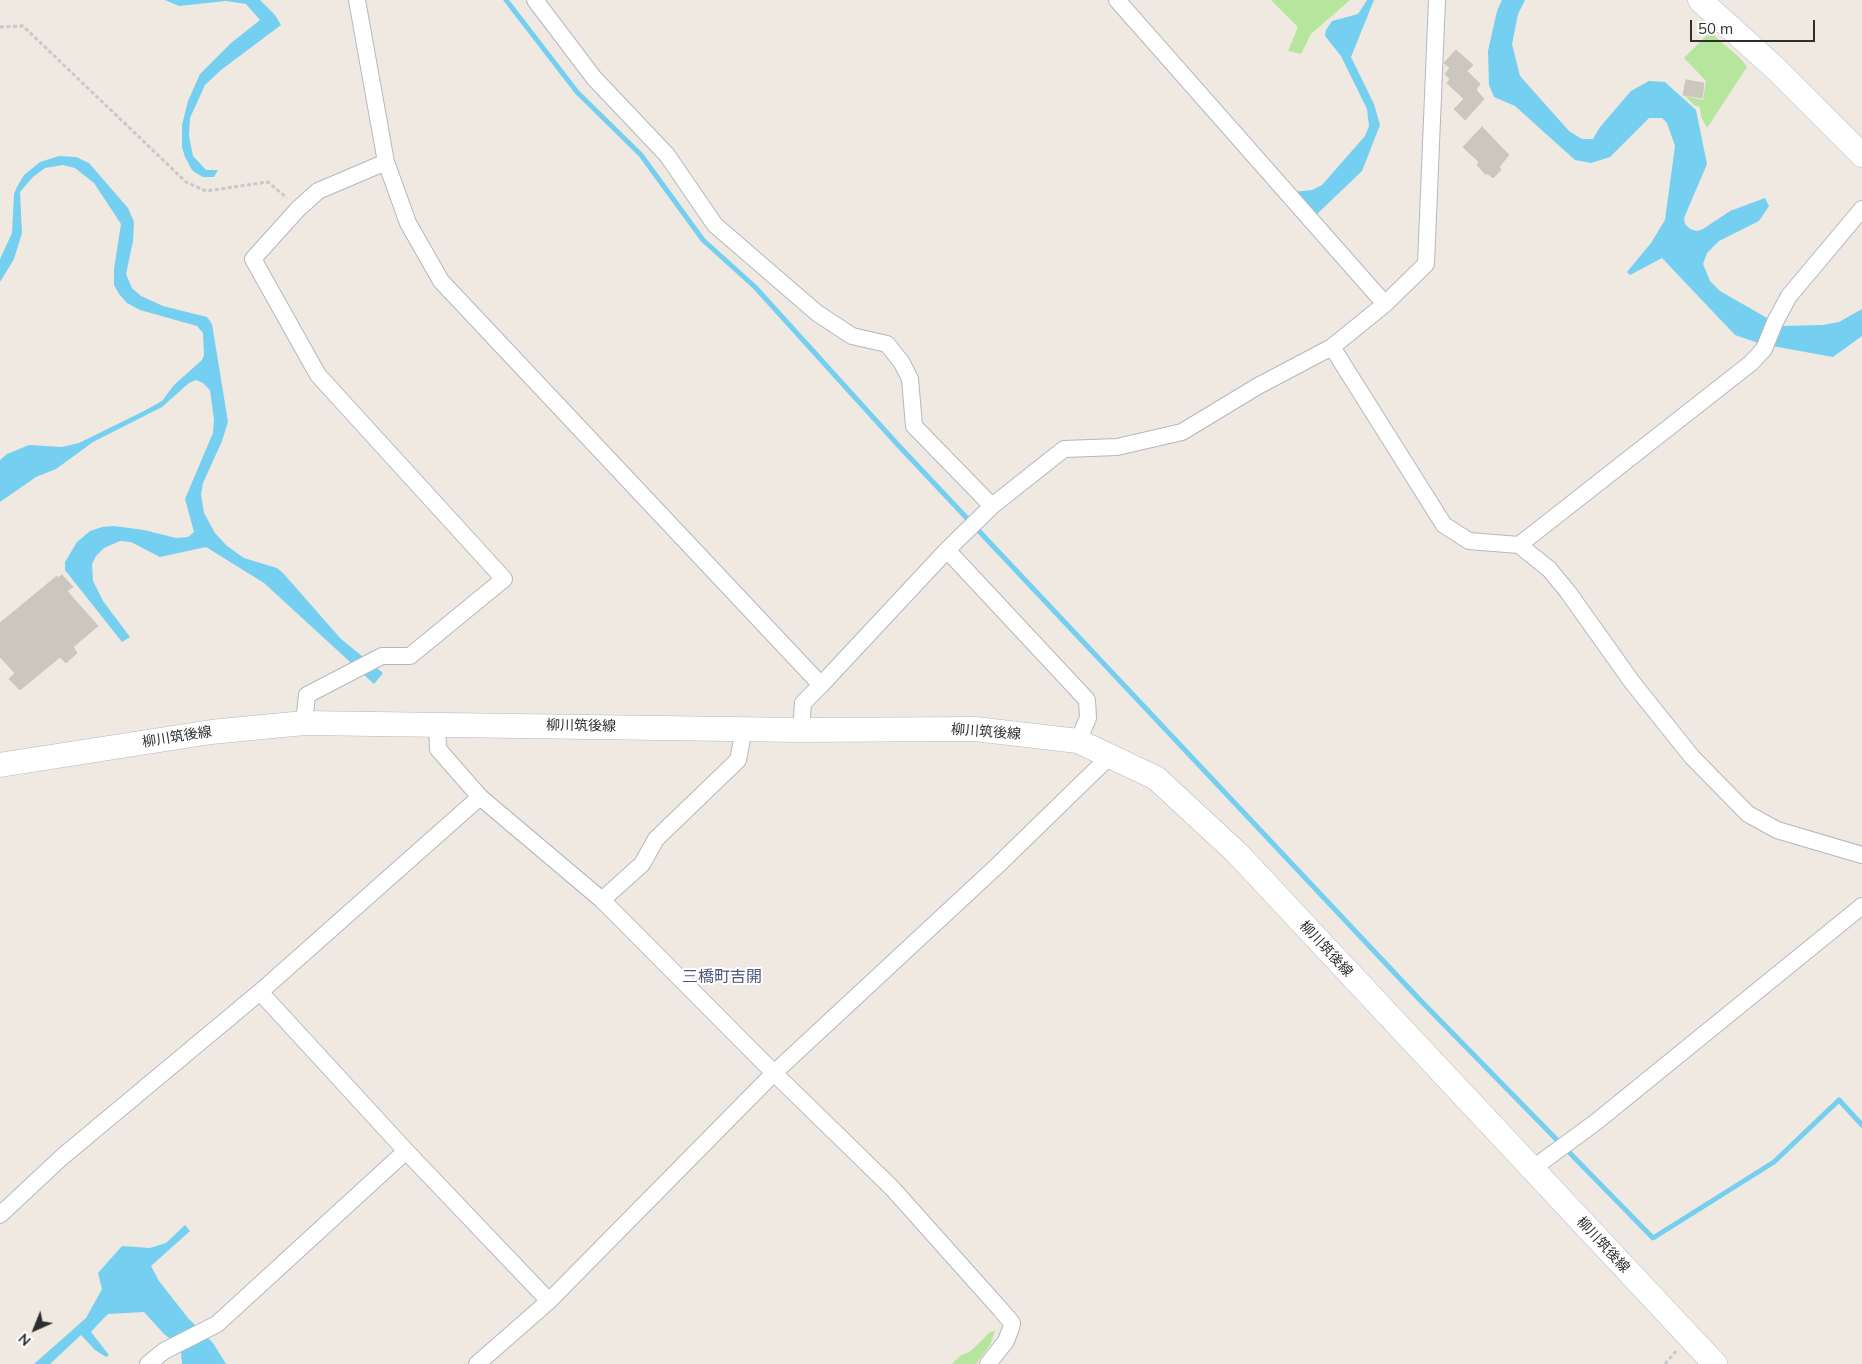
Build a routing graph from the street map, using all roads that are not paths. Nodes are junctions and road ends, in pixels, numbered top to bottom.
1 (357, 0) edge
2 (535, 0) edge
3 (1117, 0) edge
4 (1437, 0) edge
5 (1700, 0) edge
6 (1862, 155) edge
7 (386, 162) junction
8 (1862, 209) edge
9 (1385, 304) junction
10 (1332, 347) junction
11 (992, 506) junction
12 (1519, 545) junction
13 (947, 550) junction
14 (821, 685) junction
15 (304, 722) junction
16 (437, 724) junction
17 (744, 729) junction
18 (801, 730) junction
19 (1078, 742) junction
20 (1110, 756) junction
21 (0, 765) edge
22 (480, 797) junction
23 (1862, 855) edge
24 (602, 900) junction
25 (1862, 906) edge
26 (260, 992) junction
27 (774, 1073) junction
28 (406, 1151) junction
29 (1532, 1169) junction
30 (0, 1215) edge
31 (549, 1301) junction
32 (148, 1364) edge
33 (477, 1364) edge
34 (988, 1364) edge
35 (1715, 1364) edge

1 - 7 street
2 - 11 street
3 - 9 street
4 - 9 street
5 - 6 main road
7 - 14 street
7 - 15 street
8 - 12 street
9 - 10 street
10 - 11 street
10 - 12 street
11 - 13 street
12 - 23 street
13 - 14 street
13 - 19 street
14 - 18 street
15 - 16 main road, 柳川筑後線
15 - 21 main road, 柳川筑後線
16 - 17 main road, 柳川筑後線
16 - 22 street
17 - 18 main road, 柳川筑後線
17 - 24 street
18 - 19 main road, 柳川筑後線
19 - 20 main road, 柳川筑後線
20 - 27 street
20 - 29 main road, 柳川筑後線
22 - 24 street
22 - 26 street
24 - 27 street
25 - 29 street
26 - 28 street
26 - 30 street
27 - 31 street
27 - 34 street
28 - 31 street
28 - 32 street
29 - 35 main road, 柳川筑後線
31 - 33 street

